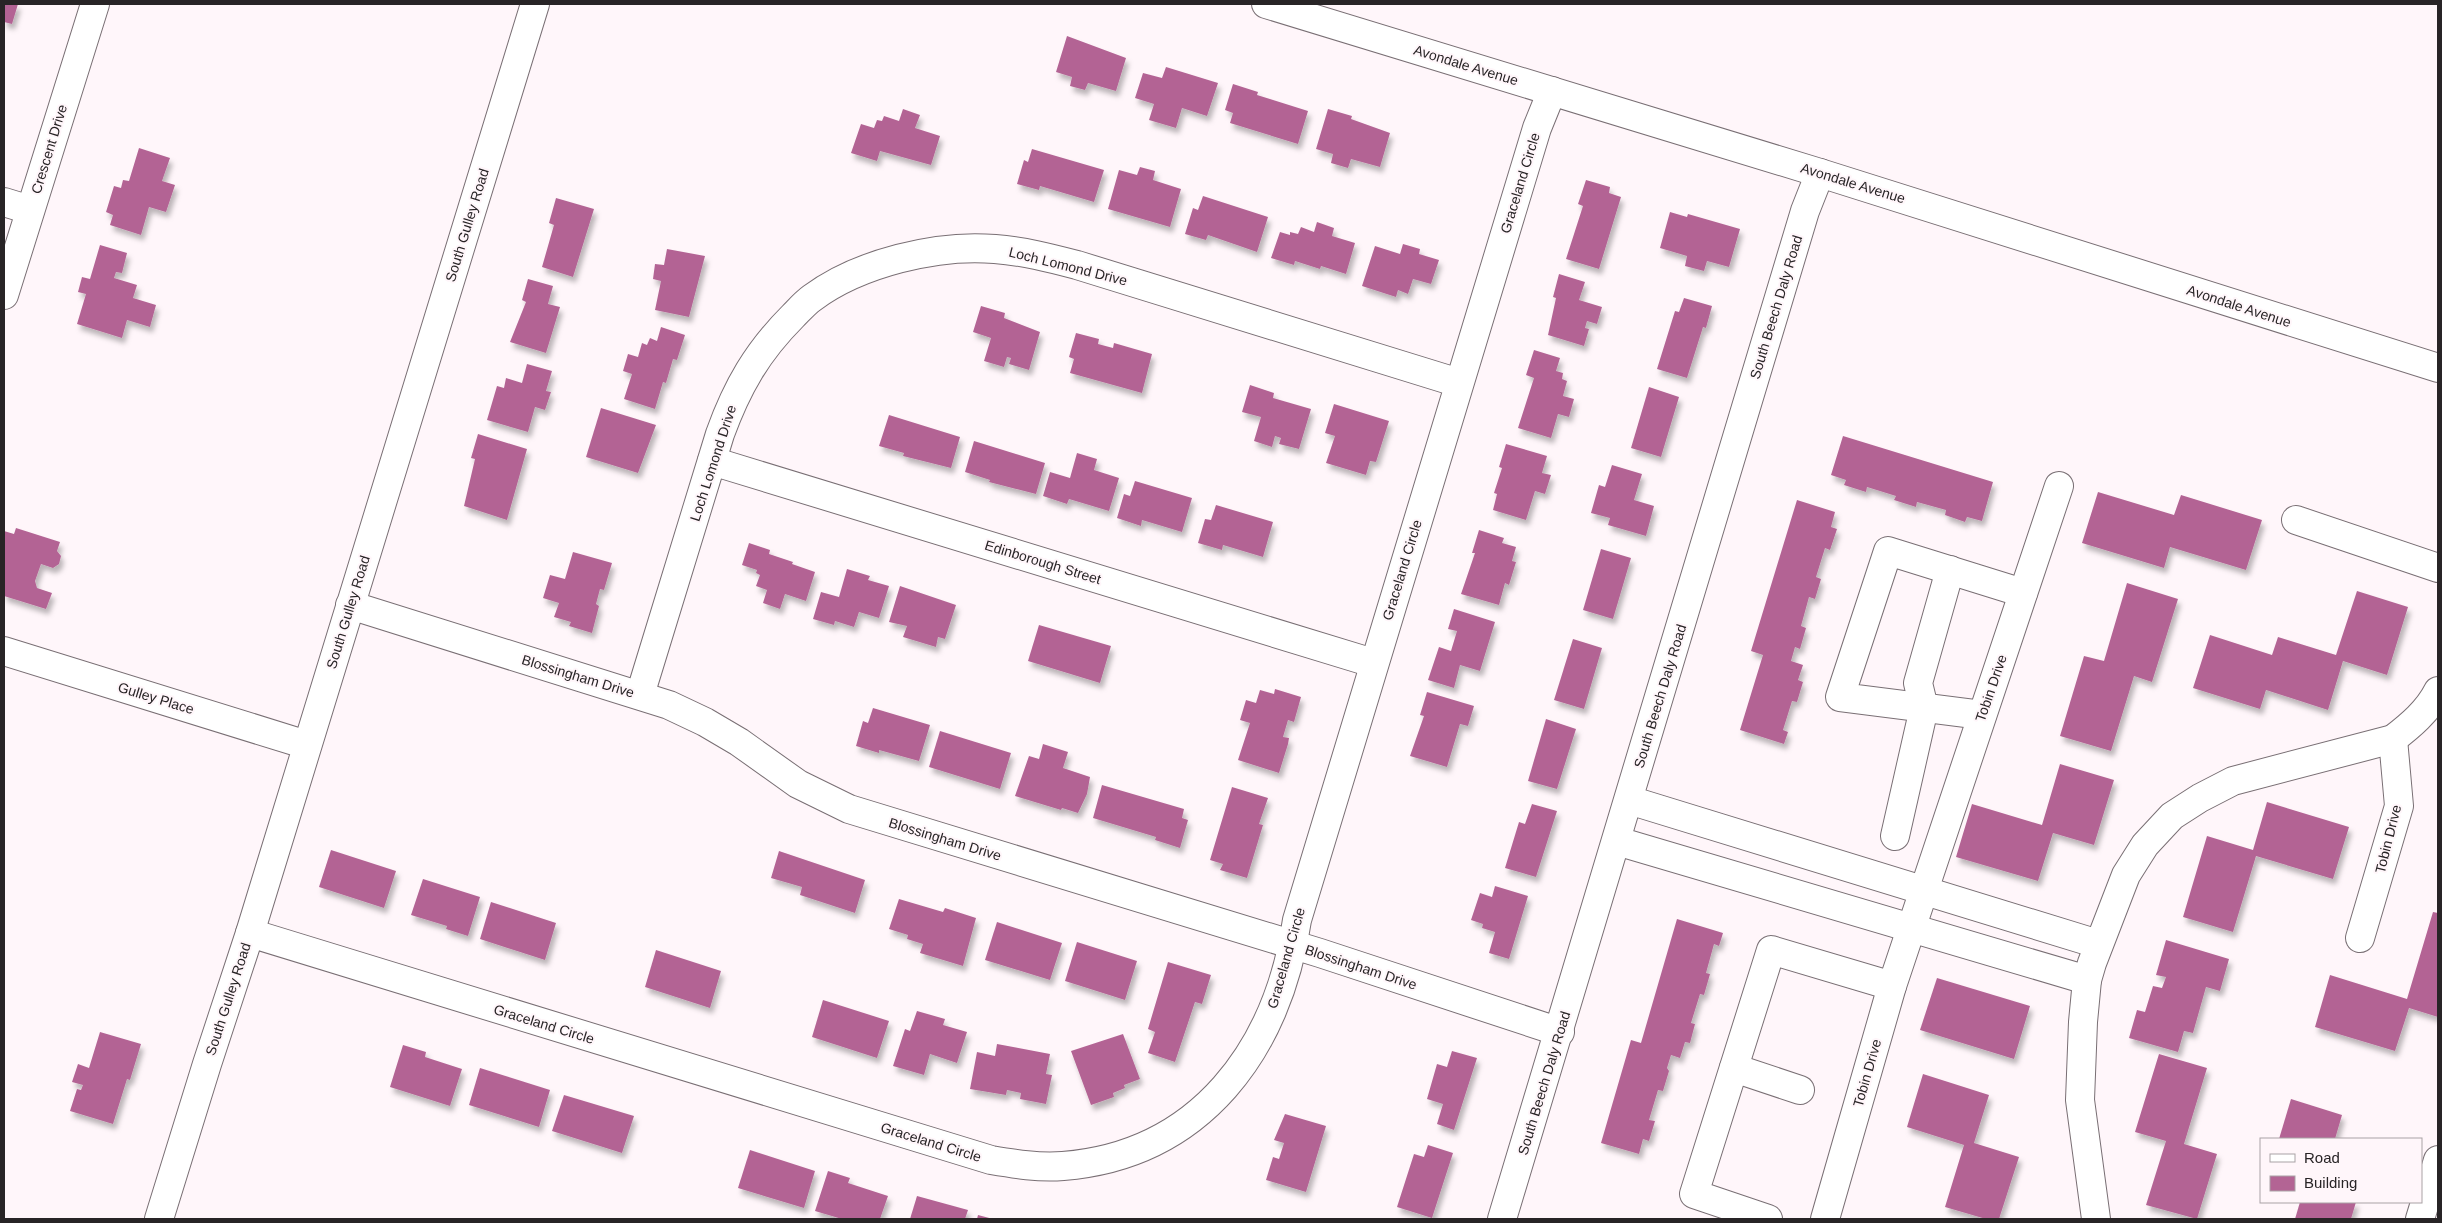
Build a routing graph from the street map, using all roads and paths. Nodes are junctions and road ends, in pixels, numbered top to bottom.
1 (95, 4) edge
2 (535, 4) edge
3 (1266, 4) edge
4 (1552, 91) junction
5 (1820, 173) junction
6 (4, 202) edge
7 (30, 210) junction
8 (4, 295) edge
9 (2438, 368) edge
10 (1459, 383) junction
11 (712, 461) junction
12 (2059, 486) dead end
13 (2296, 520) dead end
14 (2438, 568) edge
15 (1950, 570) junction
16 (2023, 592) junction
17 (350, 606) junction
18 (4, 651) edge
19 (1373, 663) junction
20 (2438, 691) edge
21 (640, 696) junction
22 (1924, 708) junction
23 (1982, 715) junction
24 (2393, 739) junction
25 (307, 745) junction
26 (1629, 800) junction
27 (1895, 836) dead end
28 (1617, 841) junction
29 (1923, 890) junction
30 (1911, 926) junction
31 (250, 933) junction
32 (2360, 938) dead end
33 (2098, 944) junction
34 (1293, 946) junction
35 (2087, 980) junction
36 (1892, 986) junction
37 (1560, 1032) junction
38 (1734, 1068) junction
39 (1800, 1090) dead end
40 (2438, 1160) edge
41 (159, 1219) edge
42 (1502, 1219) edge
43 (1768, 1219) edge
44 (1825, 1219) edge
45 (2096, 1219) edge
46 (2420, 1219) edge

1 - 7 street, Crescent Drive
2 - 17 street, South Gulley Road
3 - 4 street, Avondale Avenue
4 - 5 street, Avondale Avenue
4 - 10 street, Graceland Circle
5 - 9 street, Avondale Avenue
5 - 26 street, South Beech Daly Road
6 - 7 street
7 - 8 street, Crescent Drive
10 - 11 street, Loch Lomond Drive
10 - 19 street, Graceland Circle
11 - 19 street, Edinborough Street
11 - 21 street, Loch Lomond Drive
12 - 16 street, Tobin Drive
13 - 14 street
15 - 16 street
15 - 22 street
15 - 22 street
16 - 23 street, Tobin Drive
17 - 21 street, Blossingham Drive
17 - 25 street, South Gulley Road
18 - 25 street, Gulley Place
19 - 34 street, Graceland Circle
20 - 24 street
21 - 34 street, Blossingham Drive
22 - 23 street
22 - 27 street
23 - 29 street, Tobin Drive
24 - 32 street, Tobin Drive
24 - 33 street
25 - 31 street, South Gulley Road
26 - 28 street, South Beech Daly Road
26 - 29 street
28 - 30 street
28 - 37 street, South Beech Daly Road
29 - 30 street, Tobin Drive
29 - 33 street
30 - 35 street
30 - 36 street, Tobin Drive
31 - 34 street, Graceland Circle
31 - 41 street, South Gulley Road
33 - 35 street
34 - 37 street, Blossingham Drive
35 - 45 street
36 - 38 street
36 - 44 street, Tobin Drive
37 - 42 street, South Beech Daly Road
38 - 39 street
38 - 43 street
40 - 46 street

